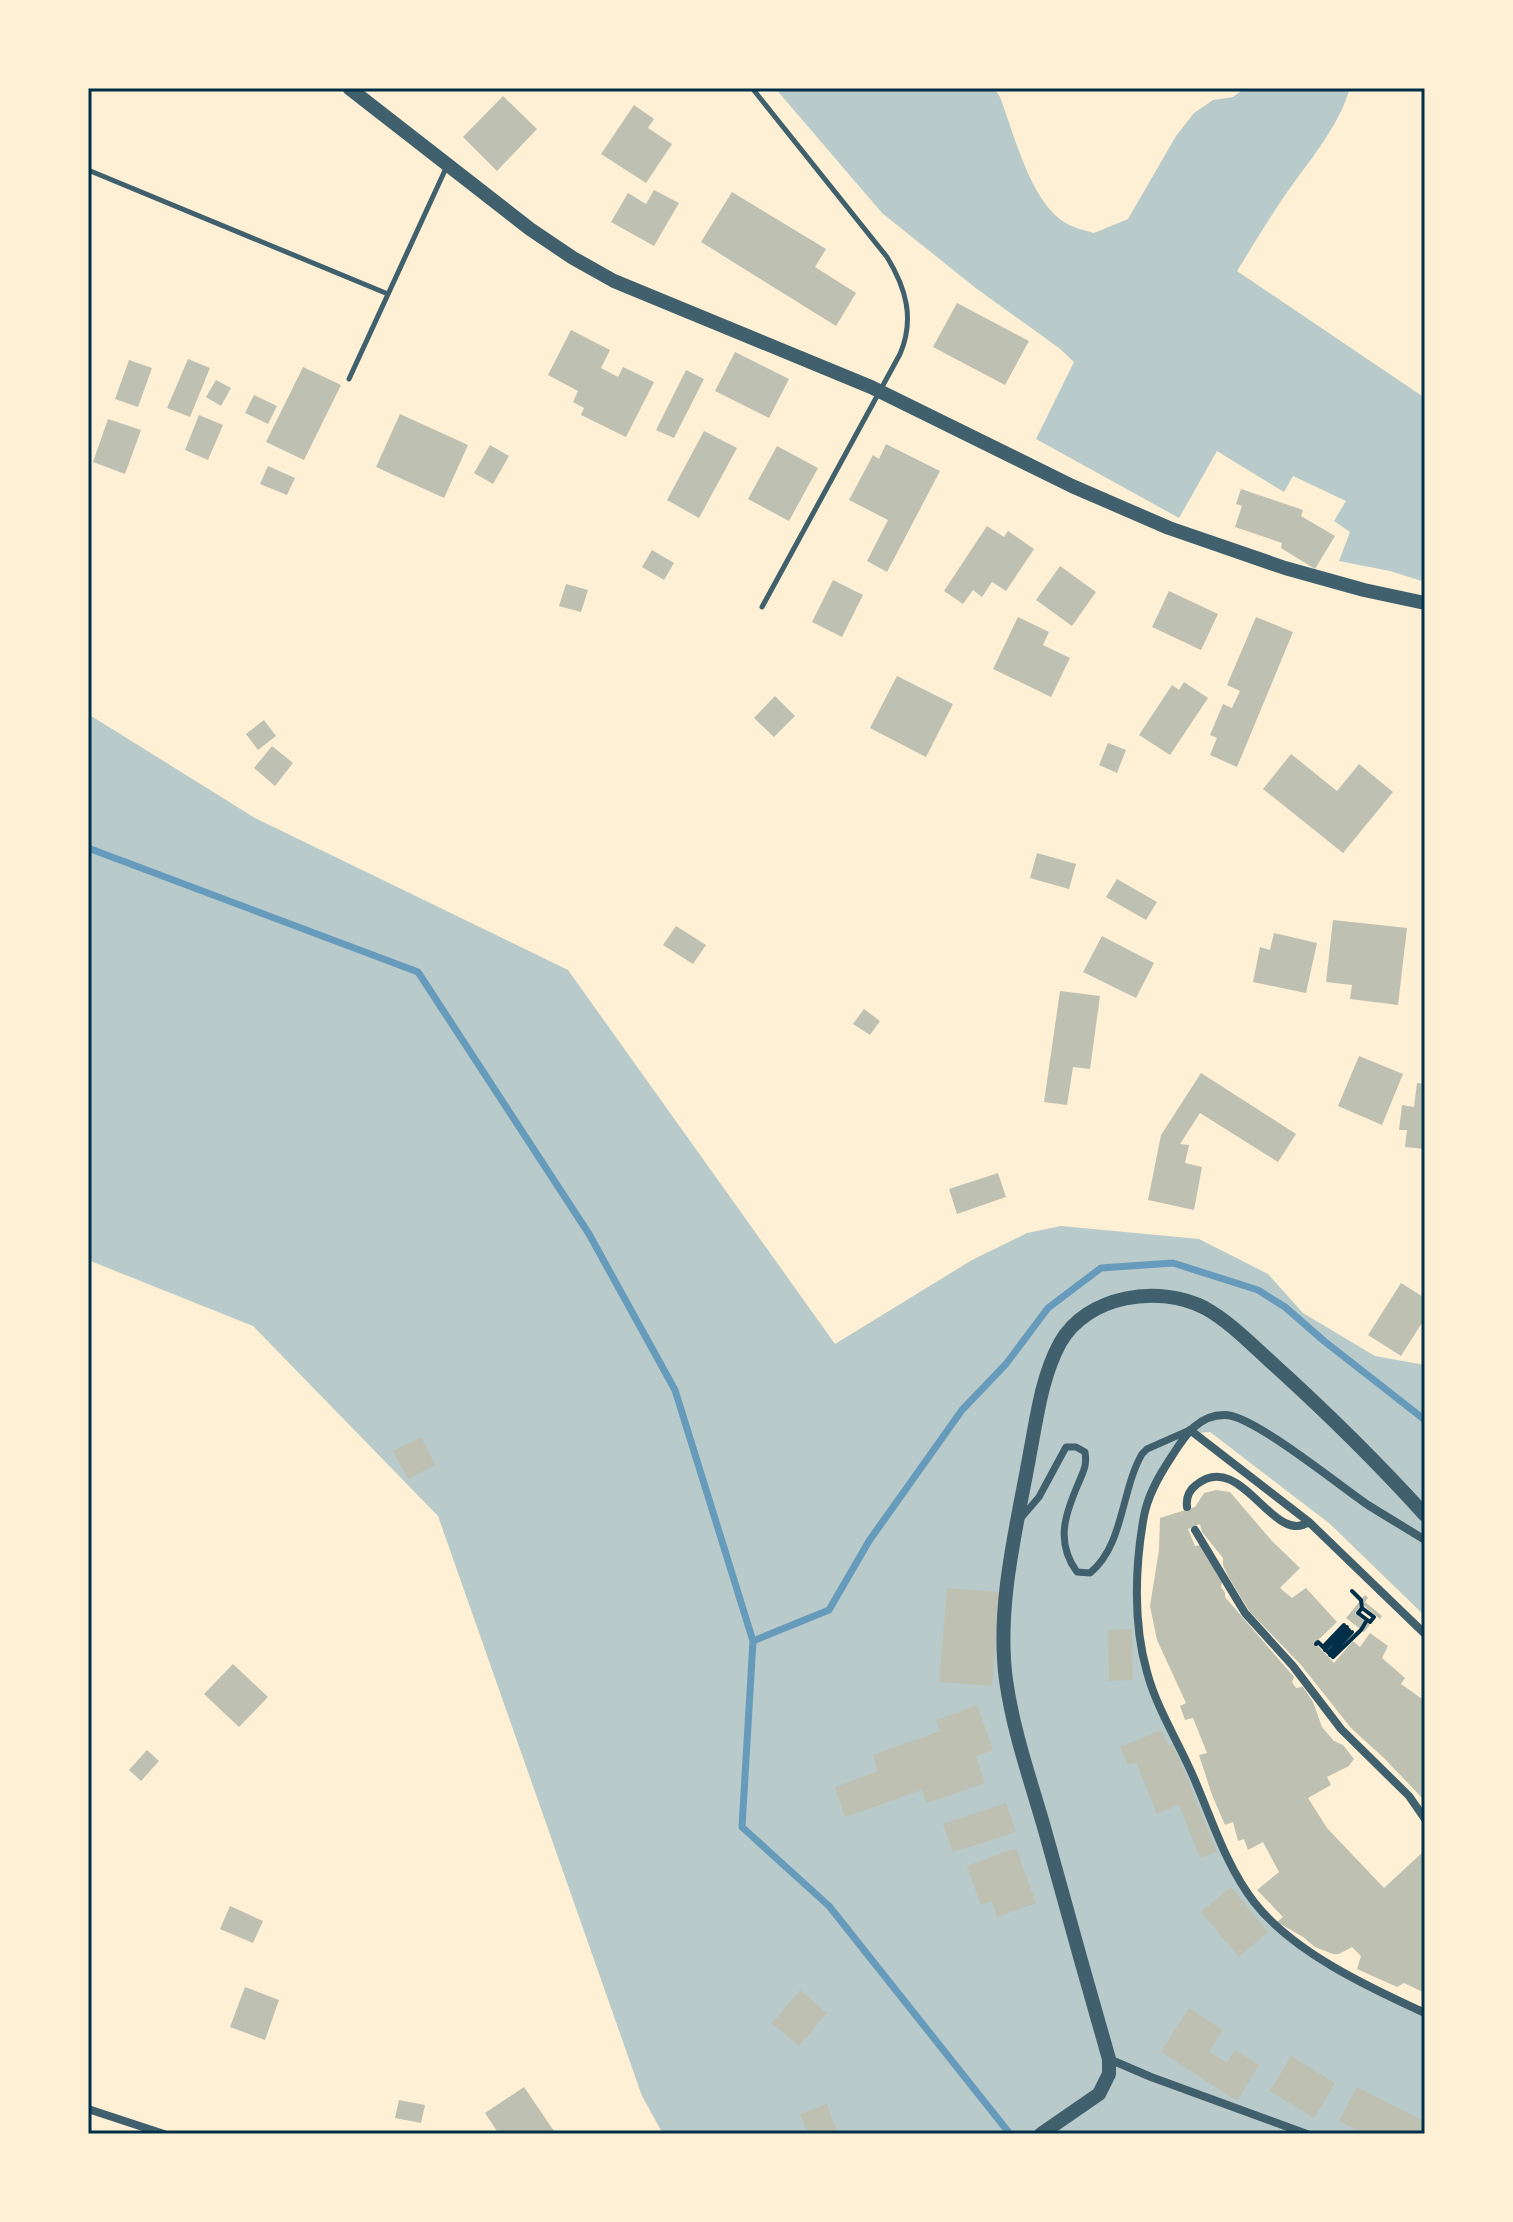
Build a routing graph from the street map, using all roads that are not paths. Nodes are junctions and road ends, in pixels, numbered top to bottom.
1 (349, 88) edge
2 (752, 88) edge
3 (448, 165) junction
4 (88, 170) edge
5 (388, 294) junction
6 (349, 379) dead end
7 (880, 391) junction
8 (1425, 603) edge
9 (762, 607) dead end
10 (1190, 1430) junction
11 (1419, 1498) edge
12 (1187, 1507) dead end
13 (1425, 1515) edge
14 (1019, 1520) junction
15 (1309, 1522) junction
16 (1195, 1530) dead end
17 (1425, 1540) edge
18 (1425, 1634) edge
19 (1425, 1819) edge
20 (1425, 2013) edge
21 (1109, 2059) junction
22 (88, 2109) edge
23 (164, 2134) edge
24 (1041, 2134) edge
25 (1307, 2134) edge

1 - 3 street
2 - 7 lane
3 - 5 lane
3 - 7 street
4 - 5 lane
5 - 6 lane
7 - 8 street
7 - 9 lane
10 - 14 street
10 - 15 street
10 - 17 street
10 - 20 street
11 - 13 street
11 - 14 street
12 - 15 street
14 - 21 street
15 - 18 street
16 - 19 street
21 - 24 street
21 - 25 street
22 - 23 street

